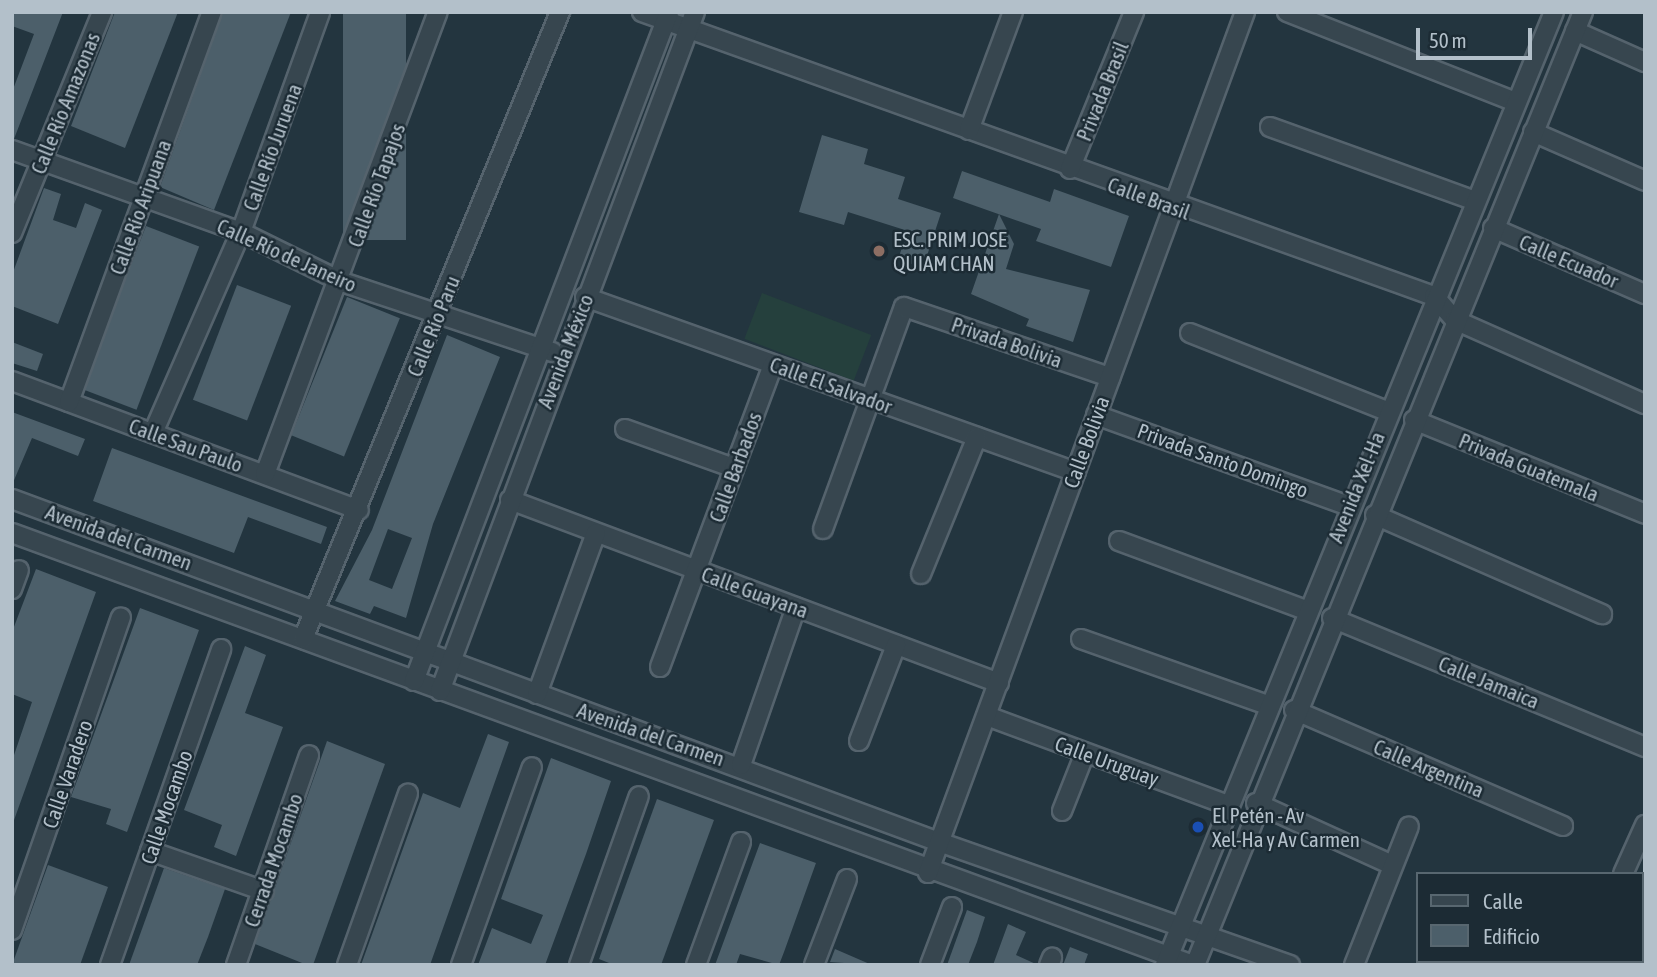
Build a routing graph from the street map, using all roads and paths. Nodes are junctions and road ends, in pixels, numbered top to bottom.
1 (102, 12) edge
2 (212, 12) edge
3 (320, 12) edge
4 (438, 12) edge
5 (561, 12) edge
6 (642, 12) edge
7 (1013, 12) edge
8 (1133, 12) edge
9 (1245, 12) edge
10 (1287, 12) edge
11 (1554, 12) edge
12 (1583, 12) edge
13 (667, 16) edge
14 (1313, 17) edge
15 (692, 21) edge
16 (1575, 31) junction
17 (1645, 62) edge
18 (1516, 102) junction
19 (1270, 127) dead end
20 (969, 130) junction
21 (1533, 132) junction
22 (12, 150) edge
23 (42, 161) junction
24 (1070, 169) junction
25 (1645, 181) edge
26 (144, 194) junction
27 (1475, 201) junction
28 (1171, 207) junction
29 (1493, 229) junction
30 (242, 232) junction
31 (12, 233) edge
32 (342, 282) junction
33 (1645, 294) edge
34 (1434, 296) junction
35 (585, 297) junction
36 (438, 316) junction
37 (1455, 320) junction
38 (1190, 333) dead end
39 (544, 349) junction
40 (563, 355) junction
41 (773, 364) junction
42 (1110, 377) junction
43 (12, 381) edge
44 (871, 399) junction
45 (69, 402) junction
46 (1645, 404) edge
47 (1387, 411) junction
48 (1096, 415) junction
49 (1414, 420) junction
50 (625, 429) dead end
51 (153, 433) junction
52 (977, 437) junction
53 (734, 468) junction
54 (1076, 472) junction
55 (265, 474) junction
56 (12, 499) edge
57 (510, 500) junction
58 (1349, 506) junction
59 (359, 510) junction
60 (1375, 514) junction
61 (1645, 514) edge
62 (822, 529) dead end
63 (12, 533) edge
64 (596, 533) junction
65 (1119, 541) dead end
66 (19, 570) dead end
67 (696, 570) junction
68 (921, 574) dead end
69 (12, 589) edge
70 (796, 607) junction
71 (1306, 610) junction
72 (316, 611) junction
73 (1602, 614) dead end
74 (121, 617) dead end
75 (1332, 618) junction
76 (303, 639) junction
77 (1082, 639) dead end
78 (897, 645) junction
79 (221, 649) dead end
80 (425, 651) junction
81 (451, 660) junction
82 (660, 667) dead end
83 (414, 681) junction
84 (999, 683) junction
85 (440, 691) junction
86 (537, 694) junction
87 (1268, 705) junction
88 (1294, 710) junction
89 (987, 716) junction
90 (859, 741) dead end
91 (1645, 747) edge
92 (1085, 753) junction
93 (309, 755) dead end
94 (741, 765) junction
95 (532, 766) dead end
96 (408, 794) dead end
97 (639, 796) dead end
98 (1256, 803) junction
99 (1227, 805) junction
100 (1062, 811) dead end
101 (1409, 825) dead end
102 (1645, 825) edge
103 (1563, 826) dead end
104 (741, 842) dead end
105 (939, 842) junction
106 (150, 851) junction
107 (1392, 865) junction
108 (1633, 865) edge
109 (928, 873) junction
110 (847, 879) dead end
111 (264, 891) junction
112 (16, 907) edge
113 (951, 907) dead end
114 (1178, 924) junction
115 (12, 930) edge
116 (1205, 933) junction
117 (1166, 960) edge
118 (110, 965) edge
119 (236, 965) edge
120 (347, 965) edge
121 (461, 965) edge
122 (579, 965) edge
123 (696, 965) edge
124 (814, 965) edge
125 (930, 965) edge
126 (1194, 965) edge
127 (1290, 965) edge
128 (1354, 965) edge

1 - 23 street, Calle Río Amazonas
2 - 26 street, Calle Río Aripuana
3 - 30 street, Calle Río Juruena
4 - 32 street, Calle Río Tapajos
5 - 36 street, Calle Río Paru
6 - 13 street, Calle Brasil
7 - 20 street
8 - 24 street, Privada Brasil
9 - 28 street, Calle Bolivia
10 - 14 street
11 - 18 street, Avenida Xel-Ha
12 - 16 street, Avenida Xel-Ha
13 - 15 street, Calle Brasil
13 - 39 street, Avenida México
14 - 18 street
15 - 20 street, Calle Brasil
15 - 35 street, Avenida México
16 - 17 street
16 - 21 street, Avenida Xel-Ha
18 - 27 street, Avenida Xel-Ha
19 - 27 street
20 - 24 street, Calle Brasil
21 - 25 street
21 - 29 street, Avenida Xel-Ha
22 - 23 street, Calle Río de Janeiro
23 - 26 street, Calle Río de Janeiro
23 - 31 street, Calle Río Amazonas
24 - 28 street, Calle Brasil
26 - 30 street, Calle Río de Janeiro
26 - 45 street, Calle Río Aripuana
27 - 34 street, Avenida Xel-Ha
28 - 34 street, Calle Brasil
28 - 42 street, Calle Bolivia
29 - 33 street, Calle Ecuador
29 - 37 street, Avenida Xel-Ha
30 - 32 street, Calle Río de Janeiro
30 - 51 street, Calle Río Juruena
32 - 36 street, Calle Río de Janeiro
32 - 55 street, Calle Río Tapajos
34 - 37 street
34 - 47 street, Avenida Xel-Ha
35 - 40 street, Avenida México
35 - 41 street, Calle El Salvador
36 - 39 street, Calle Río de Janeiro
36 - 59 street, Calle Río Paru
37 - 46 street
37 - 49 street, Avenida Xel-Ha
38 - 47 street
39 - 40 street, Calle Río de Janeiro
39 - 80 street, Avenida México
40 - 57 street, Avenida México
41 - 44 street, Calle El Salvador
41 - 53 street, Calle Barbados
42 - 44 street, Privada Bolivia
42 - 48 street, Calle Bolivia
43 - 45 street, Calle Sau Paulo
44 - 52 street, Calle El Salvador
44 - 62 street
45 - 51 street, Calle Sau Paulo
47 - 58 street, Avenida Xel-Ha
48 - 54 street, Calle Bolivia
48 - 58 street, Privada Santo Domingo
49 - 60 street, Avenida Xel-Ha
49 - 61 street, Privada Guatemala
50 - 53 street
51 - 55 street, Calle Sau Paulo
52 - 54 street, Calle El Salvador
52 - 68 street
53 - 67 street, Calle Barbados
54 - 84 street, Calle Bolivia
55 - 59 street, Calle Sau Paulo
56 - 72 street, Avenida del Carmen
57 - 64 street, Calle Guayana
57 - 81 street, Avenida México
58 - 71 street, Avenida Xel-Ha
59 - 72 street, Calle Río Paru
60 - 73 street
60 - 75 street, Avenida Xel-Ha
63 - 76 street, Avenida del Carmen
64 - 67 street, Calle Guayana
64 - 86 street
65 - 71 street
66 - 69 street
67 - 70 street, Calle Guayana
67 - 82 street, Calle Barbados
70 - 78 street, Calle Guayana
70 - 94 street
71 - 87 street, Avenida Xel-Ha
72 - 76 street, Calle Río Paru
72 - 80 street, Avenida del Carmen
74 - 112 street, Calle Varadero
75 - 88 street, Avenida Xel-Ha
75 - 91 street, Calle Jamaica
76 - 83 street, Avenida del Carmen
77 - 87 street
78 - 84 street, Calle Guayana
78 - 90 street
79 - 106 street, Calle Mocambo
80 - 81 street, Avenida del Carmen
80 - 83 street, Avenida México
81 - 85 street, Avenida México
81 - 86 street, Avenida del Carmen
83 - 85 street, Avenida del Carmen
84 - 89 street, Calle Bolivia
85 - 109 street, Avenida del Carmen
86 - 94 street, Avenida del Carmen
87 - 99 street, Avenida Xel-Ha
88 - 98 street, Avenida Xel-Ha
88 - 103 street, Calle Argentina
89 - 92 street, Calle Uruguay
89 - 105 street, Calle Bolivia
92 - 99 street, Calle Uruguay
92 - 100 street
93 - 111 street, Cerrada Mocambo
94 - 105 street, Avenida del Carmen
95 - 121 street
96 - 120 street
97 - 122 street
98 - 107 street
98 - 116 street, Avenida Xel-Ha
99 - 114 street, Avenida Xel-Ha
101 - 107 street
102 - 108 street
104 - 123 street
105 - 109 street, Calle Bolivia
105 - 114 street, Avenida del Carmen
106 - 111 street
106 - 118 street, Calle Mocambo
107 - 128 street
109 - 117 street, Avenida del Carmen
110 - 124 street
111 - 119 street, Cerrada Mocambo
112 - 115 street, Calle Varadero
113 - 125 street
114 - 116 street, Avenida del Carmen
114 - 117 street, Avenida Xel-Ha
116 - 126 street, Avenida Xel-Ha
116 - 127 street, Avenida del Carmen
117 - 126 street, Avenida del Carmen

